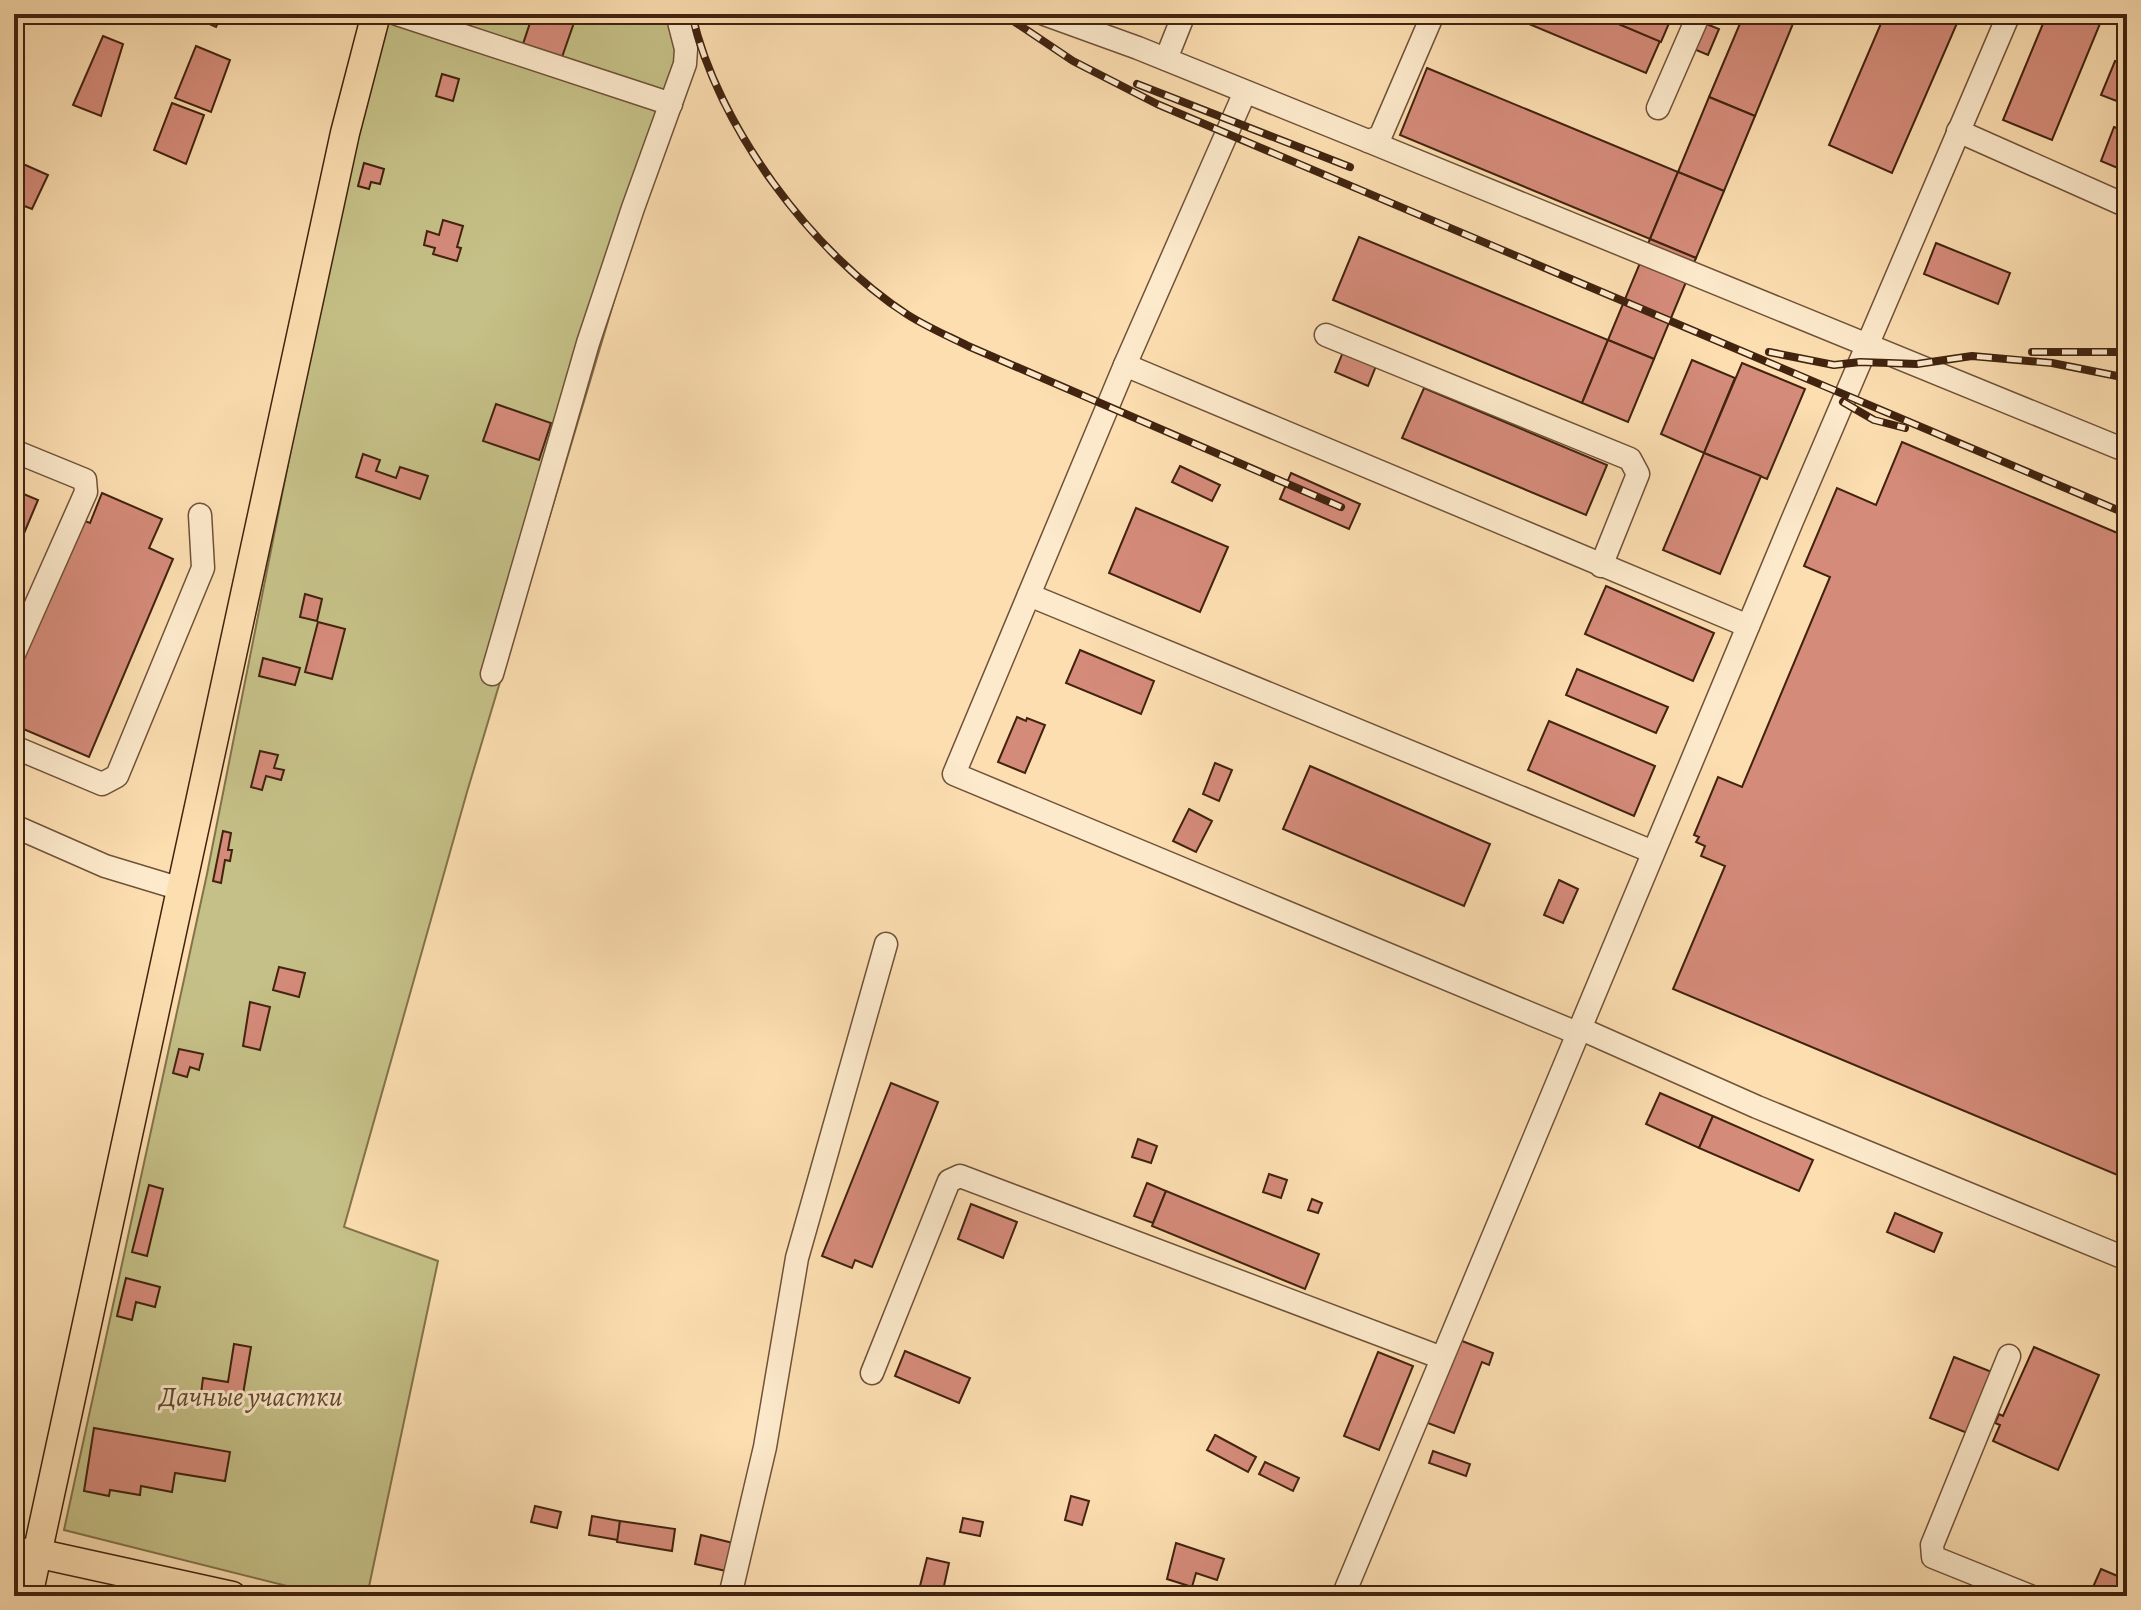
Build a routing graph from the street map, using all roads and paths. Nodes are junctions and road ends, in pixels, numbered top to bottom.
1 (376, 14) edge
2 (397, 14) edge
3 (677, 14) edge
4 (1044, 14) edge
5 (1184, 14) edge
6 (1433, 14) edge
7 (1699, 14) edge
8 (2009, 14) edge
9 (1166, 59) junction
10 (1245, 92) junction
11 (671, 104) junction
12 (1658, 108) dead end
13 (1958, 131) junction
14 (1368, 141) junction
15 (2127, 206) edge
16 (1326, 335) dead end
17 (1867, 346) junction
18 (1125, 365) junction
19 (14, 451) edge
20 (2127, 451) edge
21 (200, 515) dead end
22 (1601, 566) junction
23 (1029, 595) junction
24 (1748, 626) junction
25 (14, 654) edge
26 (492, 674) dead end
27 (14, 747) edge
28 (14, 826) edge
29 (1653, 852) junction
30 (181, 889) junction
31 (886, 944) dead end
32 (1578, 1031) junction
33 (2127, 1259) edge
34 (2009, 1356) dead end
35 (1442, 1358) junction
36 (872, 1373) dead end
37 (25, 1550) edge
38 (28, 1596) edge
39 (232, 1596) edge
40 (730, 1596) edge
41 (1343, 1596) edge
42 (2030, 1596) edge

1 - 30 main road
2 - 11 street
3 - 11 street
4 - 9 street
5 - 9 street
6 - 14 street
7 - 12 street
8 - 13 street
9 - 10 street
10 - 14 street
10 - 18 street
11 - 26 street
13 - 15 street
13 - 17 street
14 - 17 street
16 - 22 street
17 - 20 street
17 - 24 street
18 - 22 street
18 - 23 street
19 - 25 street
21 - 27 street
22 - 24 street
23 - 29 street
23 - 32 street
24 - 29 street
28 - 30 street
29 - 32 street
30 - 37 main road
31 - 40 street
32 - 33 street
32 - 35 street
34 - 42 street
35 - 36 street
35 - 41 street
37 - 38 main road
37 - 39 main road

